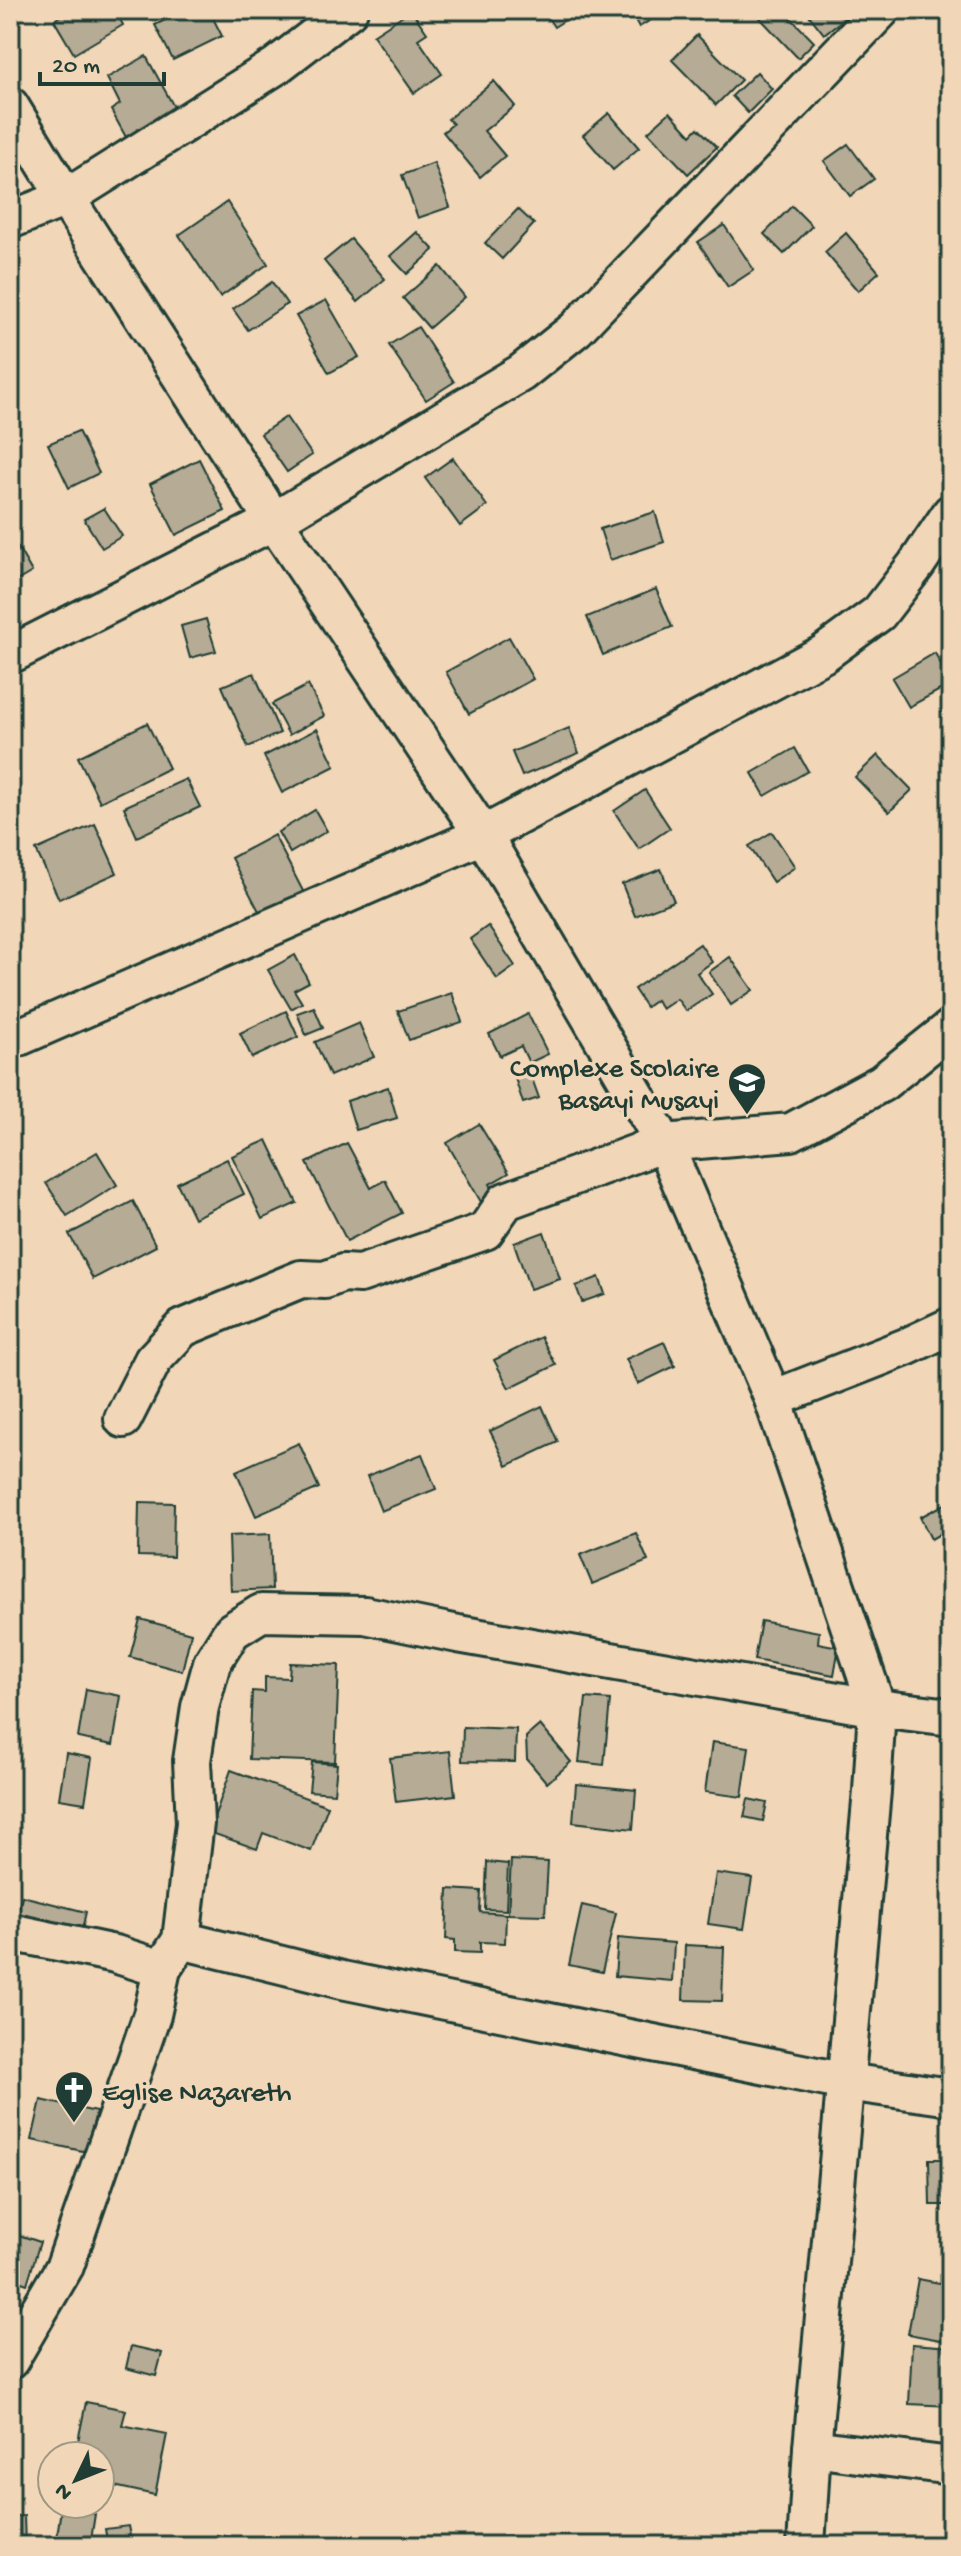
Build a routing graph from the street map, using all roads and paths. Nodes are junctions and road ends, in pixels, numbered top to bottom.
1 (349, 10) edge
2 (881, 10) edge
3 (10, 106) edge
4 (66, 198) junction
5 (10, 220) edge
6 (951, 513) edge
7 (274, 521) junction
8 (10, 655) edge
9 (483, 835) junction
10 (951, 1028) edge
11 (10, 1041) edge
12 (664, 1143) junction
13 (951, 1326) edge
14 (773, 1399) junction
15 (123, 1419) dead end
16 (877, 1708) junction
17 (951, 1717) edge
18 (10, 1932) edge
19 (172, 1954) junction
20 (846, 2082) junction
21 (951, 2097) edge
22 (10, 2360) edge
23 (812, 2448) junction
24 (951, 2466) edge
25 (806, 2546) edge

1 - 4 street
2 - 7 street
3 - 4 street
4 - 5 street
4 - 7 street
6 - 9 street
7 - 8 street
7 - 9 street
9 - 11 street
9 - 12 street
10 - 12 street
12 - 14 street
12 - 15 street
13 - 14 street
14 - 16 street
16 - 17 street
16 - 19 street
16 - 20 street
18 - 19 street
19 - 20 street
19 - 22 street
20 - 21 street
20 - 23 street
23 - 24 street
23 - 25 street

